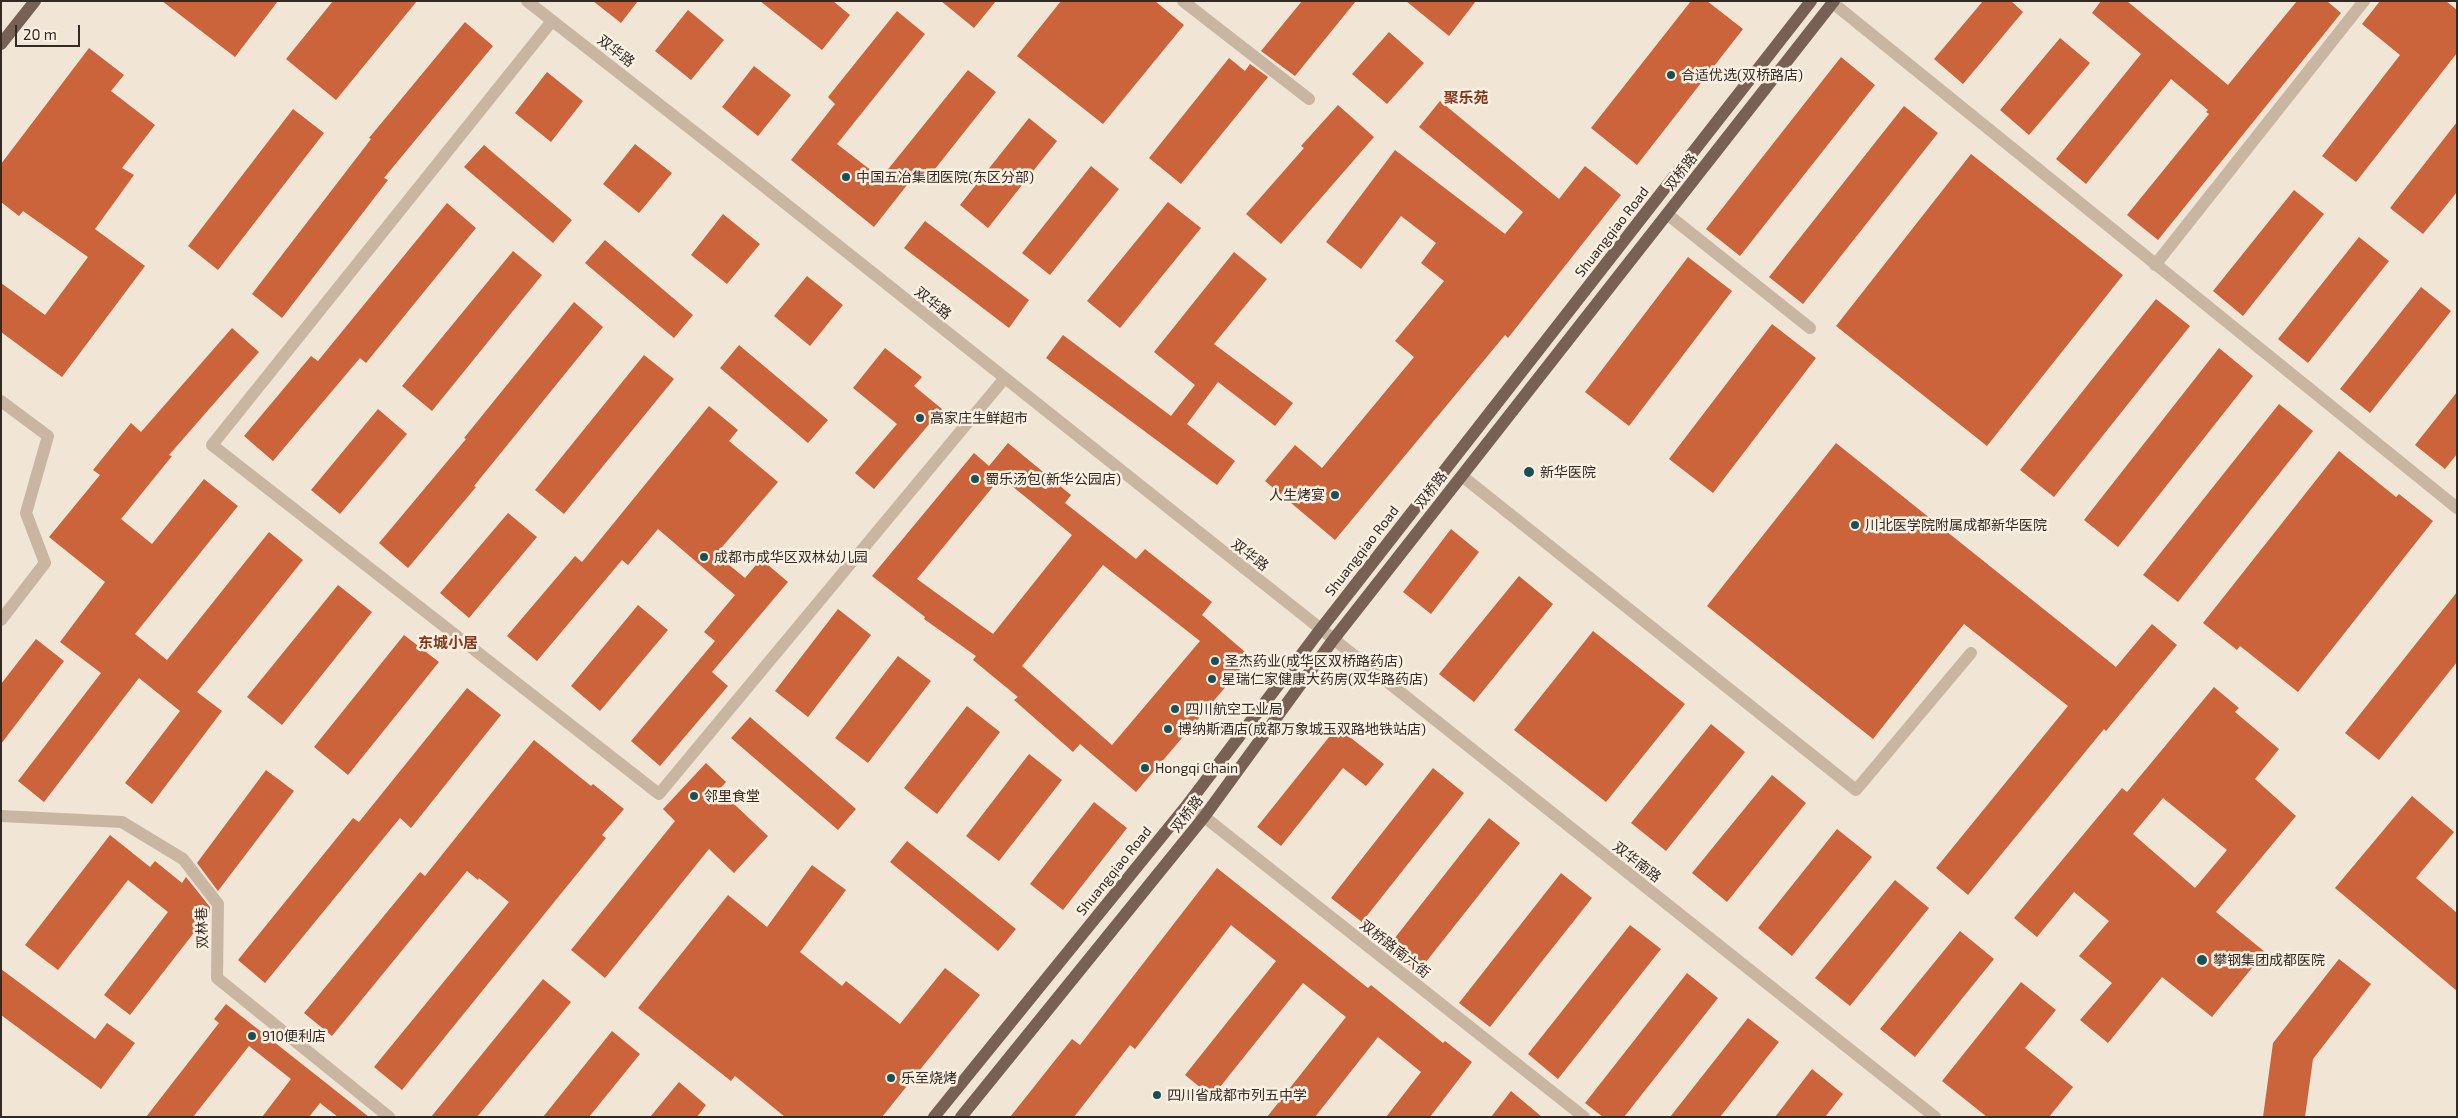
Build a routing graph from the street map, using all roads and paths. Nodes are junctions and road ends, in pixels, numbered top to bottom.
1 (35, 1) edge
2 (527, 1) edge
3 (1183, 1) edge
4 (1811, 1) edge
5 (2364, 1) edge
6 (1833, 2) edge
7 (552, 21) junction
8 (1, 44) edge
9 (1309, 99) dead end
10 (1667, 214) junction
11 (2155, 265) junction
12 (1810, 328) dead end
13 (1004, 379) junction
14 (1, 401) edge
15 (1462, 476) junction
16 (2457, 508) edge
17 (1, 620) edge
18 (1320, 630) junction
19 (1333, 640) junction
20 (1971, 653) dead end
21 (1188, 804) junction
22 (1, 816) edge
23 (1204, 817) junction
24 (389, 1117) edge
25 (934, 1117) edge
26 (961, 1117) edge
27 (1584, 1117) edge
28 (1935, 1117) edge

1 - 8 main road
2 - 7 street, 双华路
3 - 9 street
4 - 18 main road, Shuangqiao Road
5 - 11 street
6 - 10 main road, 双桥路
6 - 11 street
7 - 13 street, 双华路
7 - 13 street
10 - 12 street
10 - 15 main road, 双桥路
11 - 16 street
13 - 18 street, 双华路
14 - 17 street
15 - 19 main road, 双桥路
15 - 20 street
18 - 19 street, 双华南路
18 - 21 main road, Shuangqiao Road
19 - 23 main road, 双桥路
19 - 28 street, 双华南路
21 - 23 street, 双桥路南六街
21 - 25 main road, Shuangqiao Road
22 - 24 street, 双林巷
23 - 26 main road, 双桥路
23 - 27 street, 双桥路南六街

